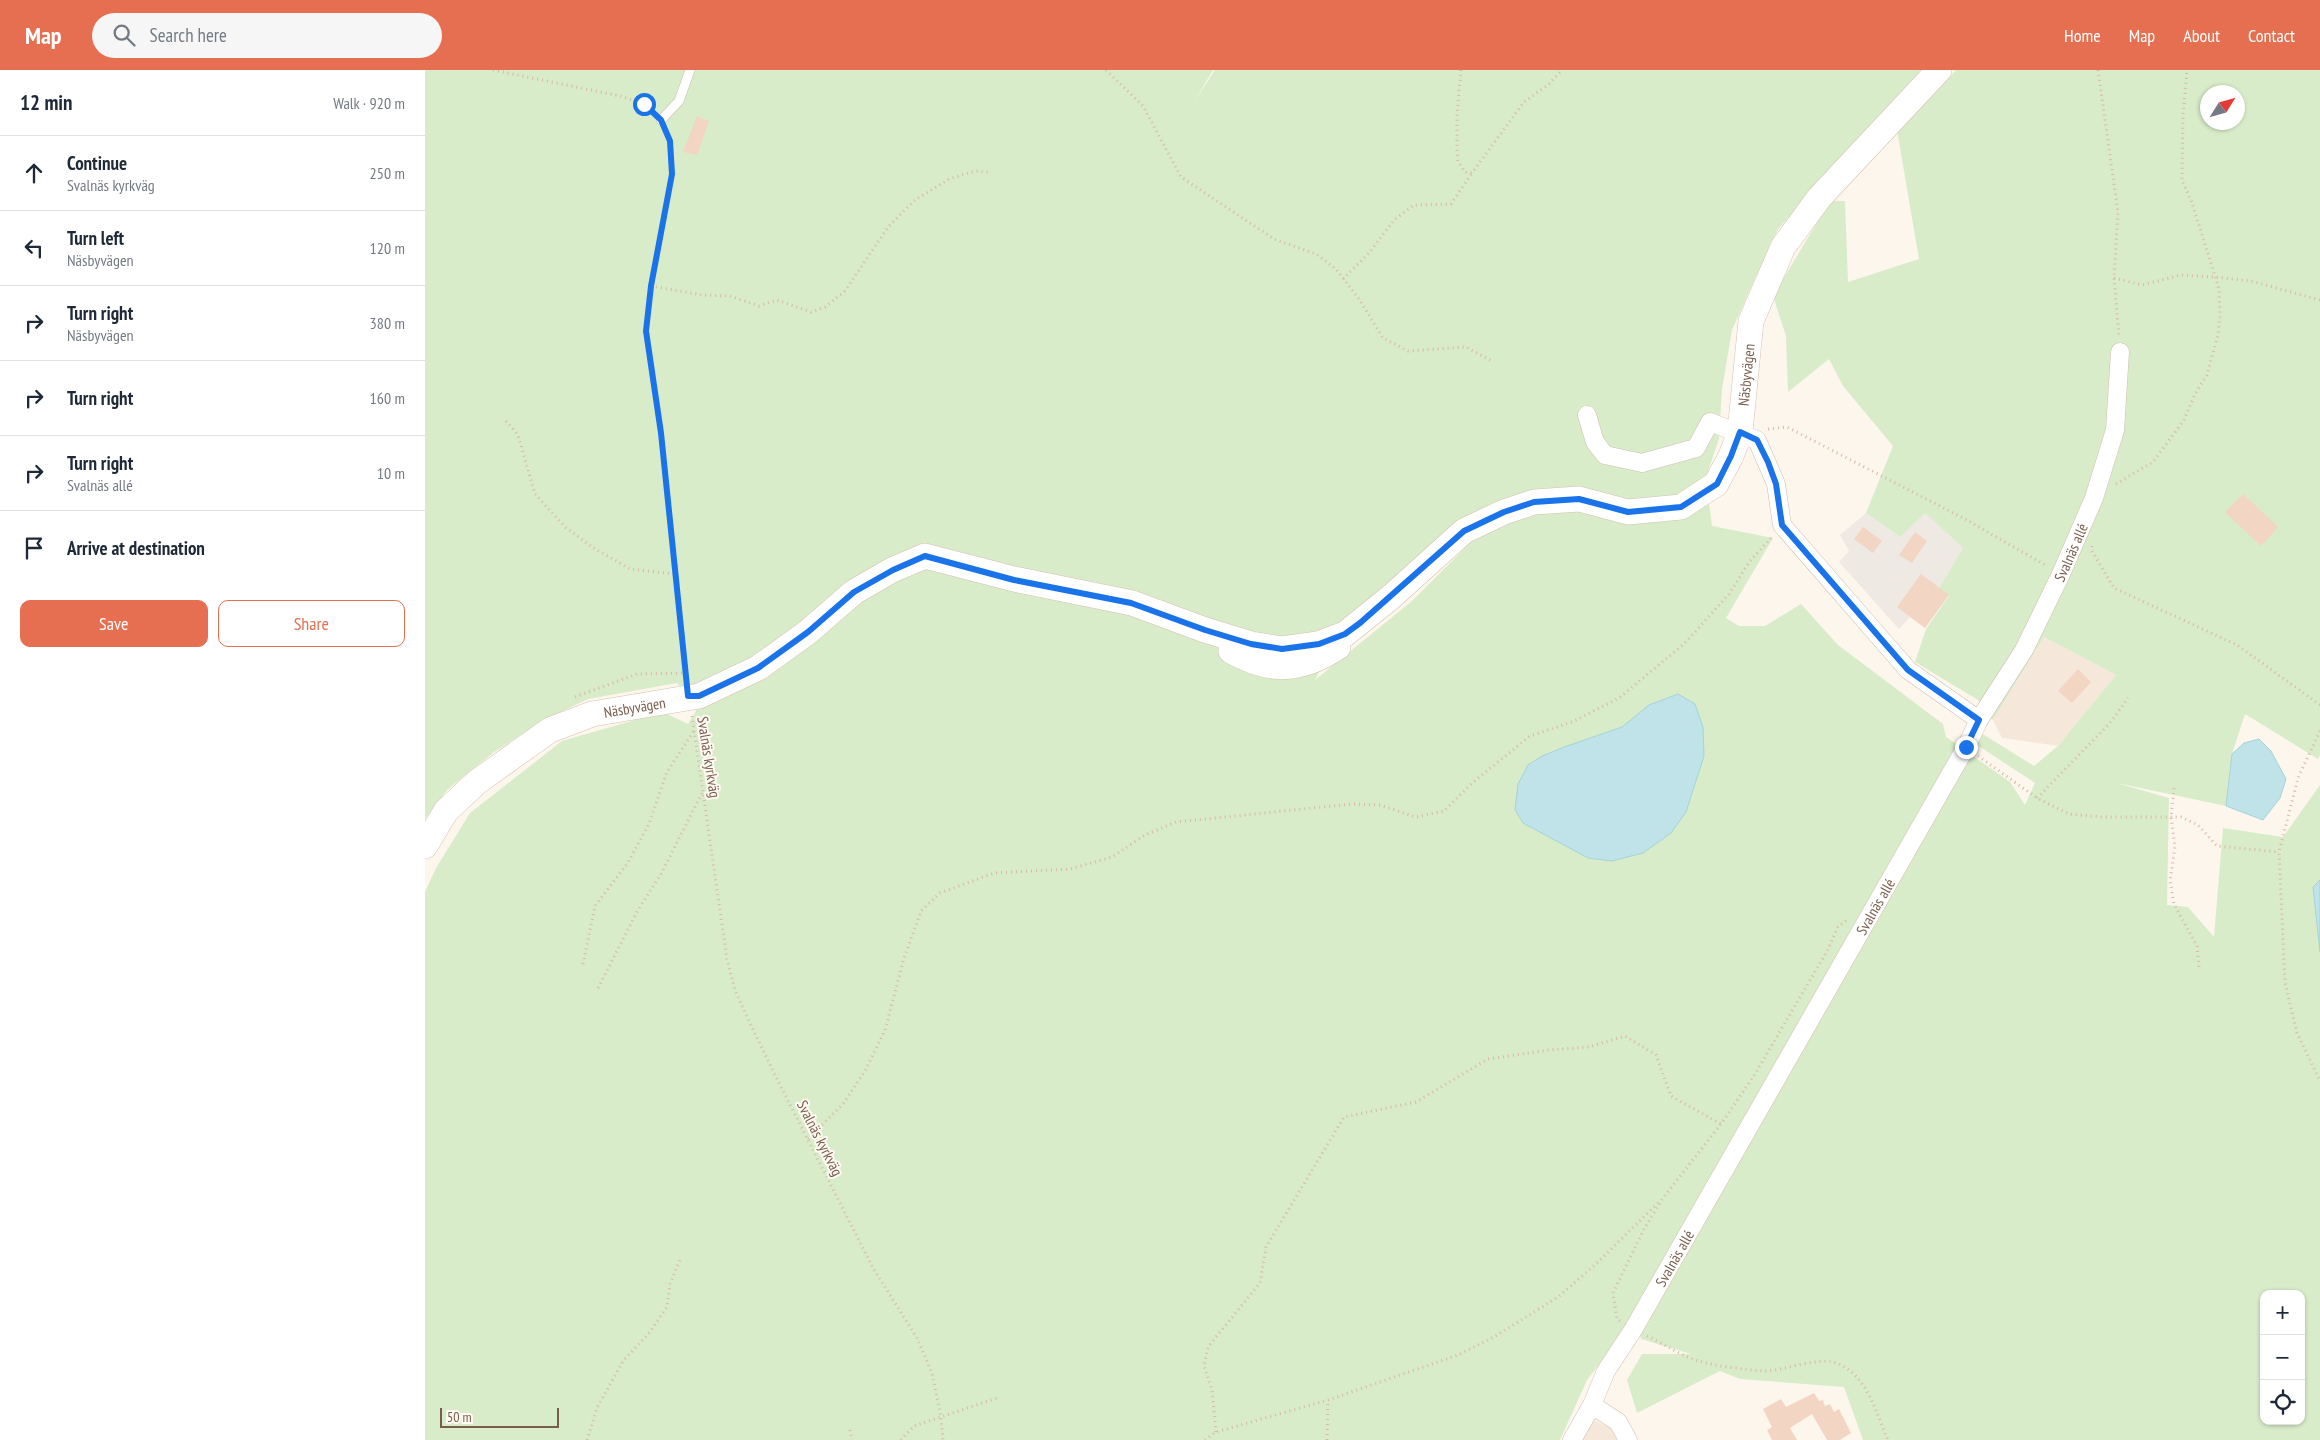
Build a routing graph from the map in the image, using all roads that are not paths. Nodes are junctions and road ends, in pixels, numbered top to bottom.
1 (690, 70) edge
2 (1939, 70) edge
3 (661, 120) road end
4 (2120, 352) road end
5 (1587, 415) dead end
6 (1740, 432) junction
7 (1979, 720) junction
8 (425, 846) edge
9 (1592, 1405) junction
10 (1572, 1440) edge
11 (1628, 1440) edge

1 - 3 lane
2 - 6 street, Näsbyvägen
4 - 7 street, Svalnäs allé
5 - 6 street
6 - 7 street
6 - 8 street, Näsbyvägen
7 - 9 street, Svalnäs allé
9 - 10 street, Svalnäs allé
9 - 11 street

